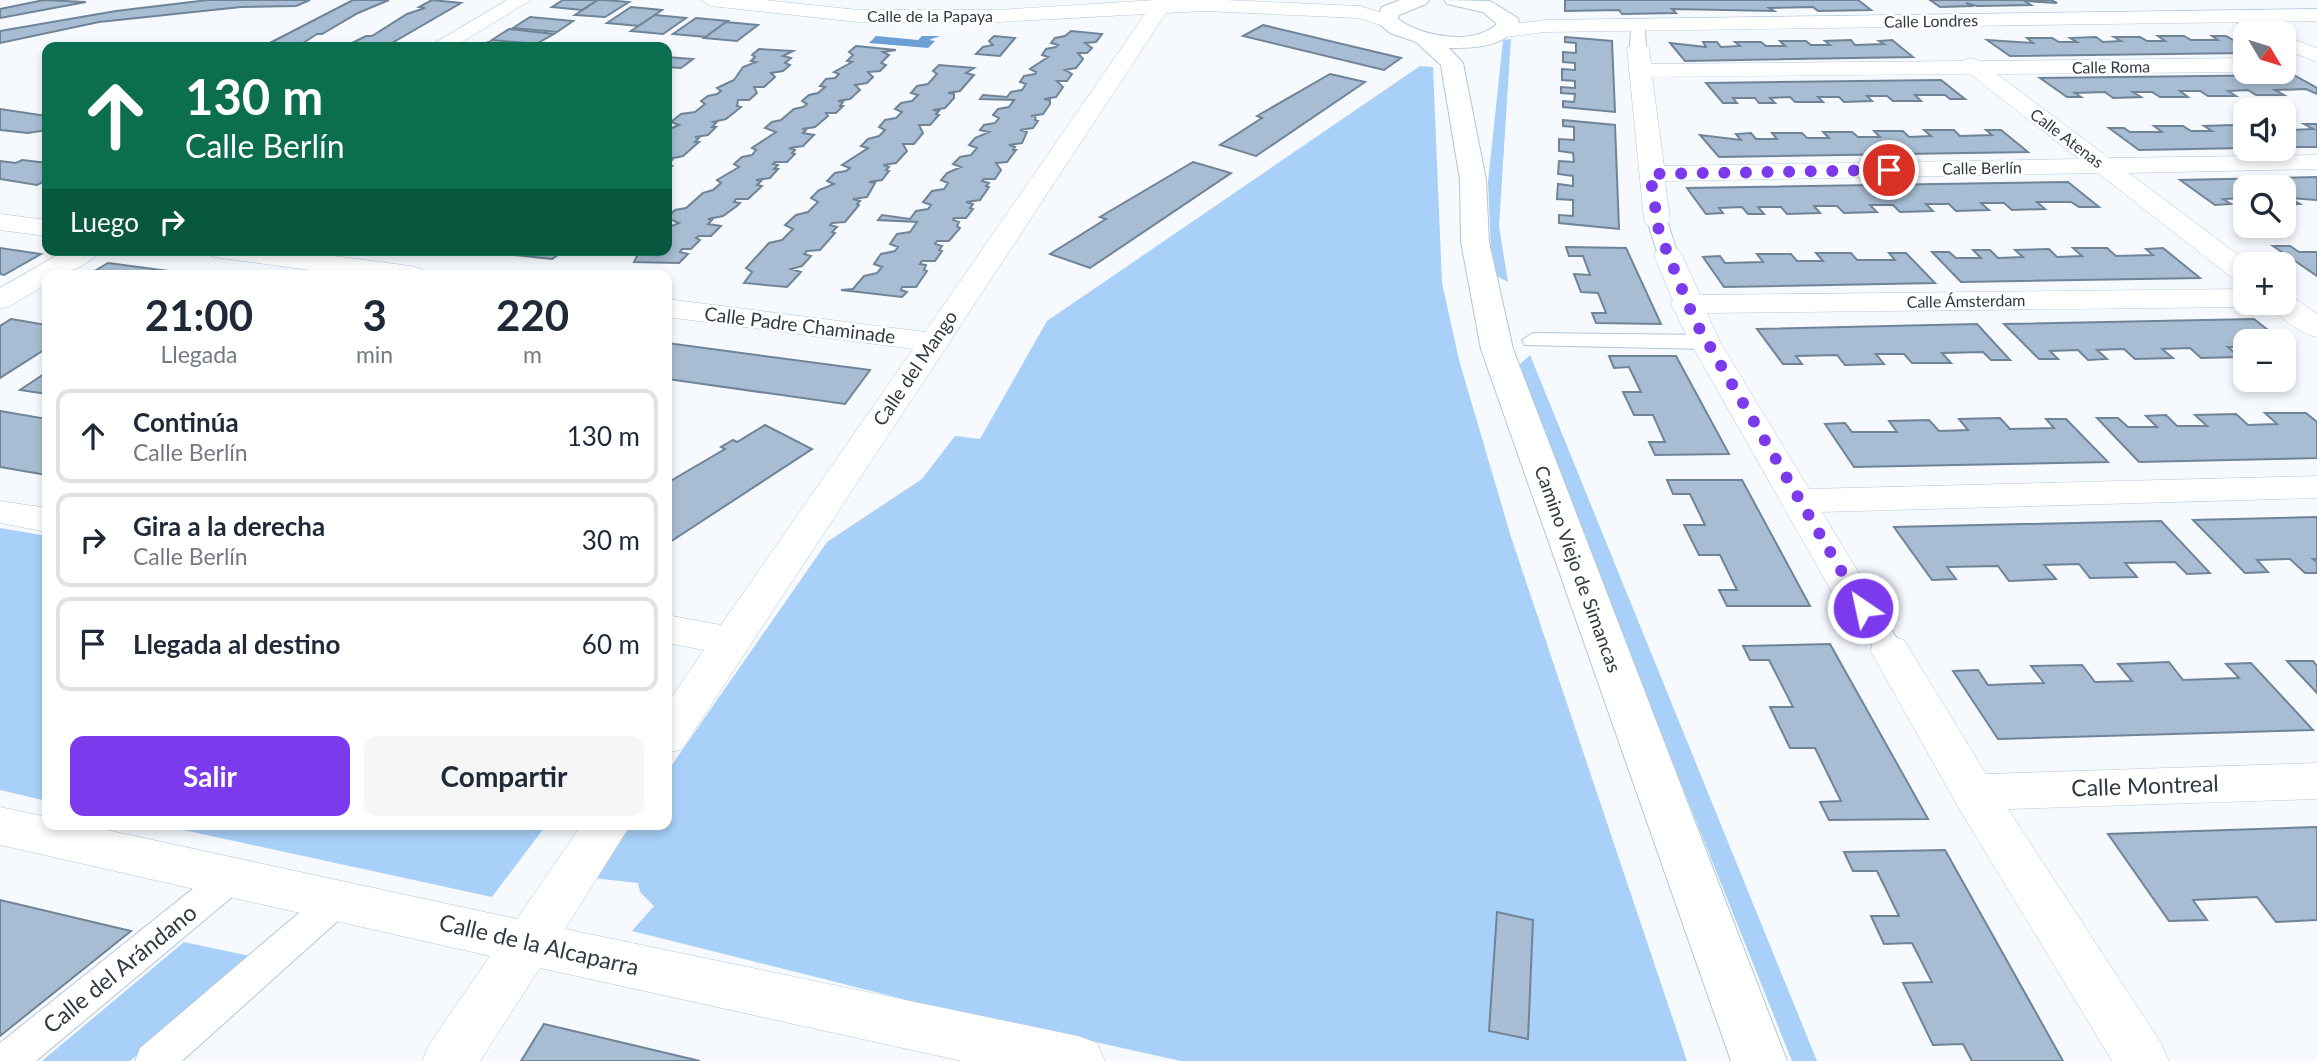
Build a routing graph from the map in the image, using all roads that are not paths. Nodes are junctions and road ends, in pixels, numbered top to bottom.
1 (521, 0) edge
2 (711, 0) edge
3 (1419, 0) edge
4 (1454, 0) edge
5 (1890, 0) edge
6 (1478, 2) edge
7 (1163, 3) edge
8 (1392, 13) junction
9 (2317, 15) edge
10 (1914, 21) junction
11 (1506, 25) junction
12 (448, 42) edge
13 (2296, 46) edge
14 (1448, 47) junction
15 (2317, 56) edge
16 (2317, 64) edge
17 (2233, 65) edge
18 (2296, 65) edge
19 (1977, 69) junction
20 (2317, 162) edge
21 (2103, 166) junction
22 (1650, 174) junction
23 (0, 222) edge
24 (42, 227) edge
25 (76, 256) edge
26 (267, 256) edge
27 (2233, 265) edge
28 (52, 270) edge
29 (373, 270) edge
30 (42, 276) edge
31 (2317, 296) edge
32 (2296, 297) edge
33 (2233, 298) edge
34 (0, 300) edge
35 (1686, 304) junction
36 (672, 309) edge
37 (2296, 313) edge
38 (2317, 328) edge
39 (1533, 340) dead end
40 (932, 342) junction
41 (1705, 342) junction
42 (2317, 487) edge
43 (1797, 501) junction
44 (0, 512) edge
45 (42, 519) edge
46 (1847, 585) joint
47 (672, 630) edge
48 (732, 641) junction
49 (1884, 641) joint
50 (672, 730) edge
51 (2317, 780) edge
52 (1973, 792) junction
53 (0, 826) edge
54 (604, 830) edge
55 (233, 877) junction
56 (339, 899) junction
57 (527, 943) junction
58 (7, 1061) edge
59 (154, 1061) edge
60 (449, 1061) edge
61 (1078, 1061) edge
62 (1759, 1061) edge
63 (2142, 1061) edge

1 - 12 street
2 - 7 street, Calle de la Papaya
3 - 8 main road
4 - 6 main road
5 - 10 street, Calle Atenas
6 - 11 main road
7 - 8 street, Calle de la Papaya
7 - 40 street, Calle del Mango
8 - 14 main road
9 - 10 street, Calle Londres
10 - 11 street, Calle Londres
10 - 19 street, Calle Atenas
11 - 14 main road
13 - 15 street
14 - 62 main road, Camino Viejo de Simancas
16 - 18 street
17 - 19 street, Calle Roma
19 - 21 street, Calle Atenas
19 - 22 street
20 - 21 street
21 - 22 street, Calle Berlín
21 - 27 street, Calle Atenas
22 - 35 street
23 - 24 street
25 - 28 street
26 - 29 street
30 - 34 street
31 - 32 street
33 - 35 street, Calle Ámsterdam
35 - 41 street
36 - 40 street, Calle Padre Chaminade
37 - 38 street
39 - 41 street
40 - 48 street, Calle del Mango
41 - 43 street
42 - 43 street
43 - 46 street
44 - 45 street
46 - 49 street
47 - 48 street
48 - 50 street, Calle del Mango
49 - 52 street
51 - 52 street, Calle Montreal
52 - 63 street
53 - 55 street, Calle de la Alcaparra
54 - 57 street
55 - 56 street, Calle de la Alcaparra
55 - 58 street, Calle del Arándano
56 - 57 street, Calle de la Alcaparra
56 - 59 street
57 - 60 street
57 - 61 street, Calle de la Alcaparra

